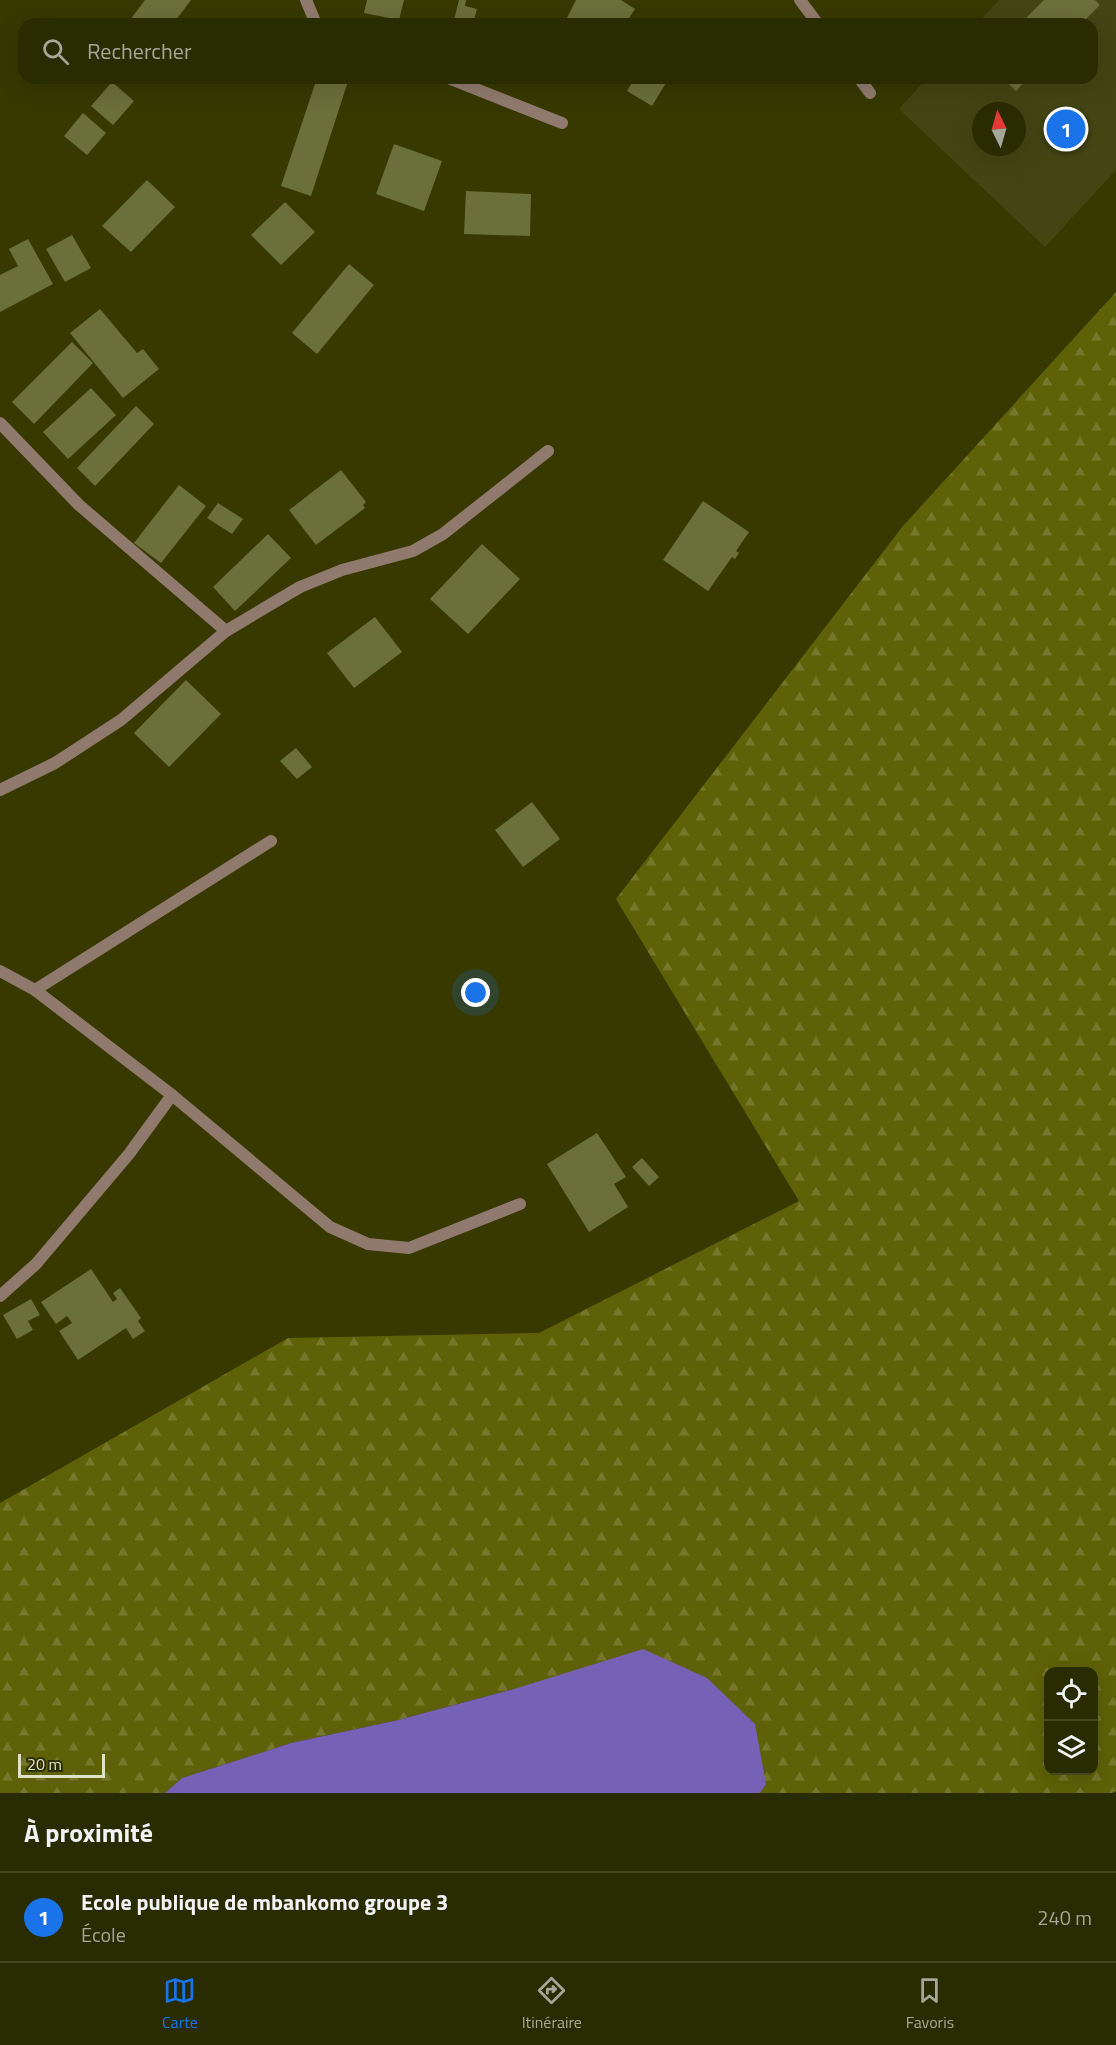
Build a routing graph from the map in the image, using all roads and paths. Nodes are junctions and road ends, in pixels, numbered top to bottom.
1 (306, 0) edge
2 (800, 0) edge
3 (314, 18) edge
4 (814, 18) edge
5 (463, 84) edge
6 (863, 84) edge
7 (870, 93) dead end
8 (562, 123) dead end
9 (0, 423) edge
10 (548, 451) dead end
11 (226, 631) junction
12 (0, 790) edge
13 (271, 841) dead end
14 (0, 971) edge
15 (35, 990) junction
16 (172, 1095) junction
17 (520, 1204) dead end
18 (0, 1296) edge

1 - 3 street
2 - 4 street
5 - 8 street
6 - 7 street
9 - 11 street
10 - 11 street
11 - 12 street
13 - 15 street
14 - 15 street
15 - 16 street
16 - 17 street
16 - 18 street

